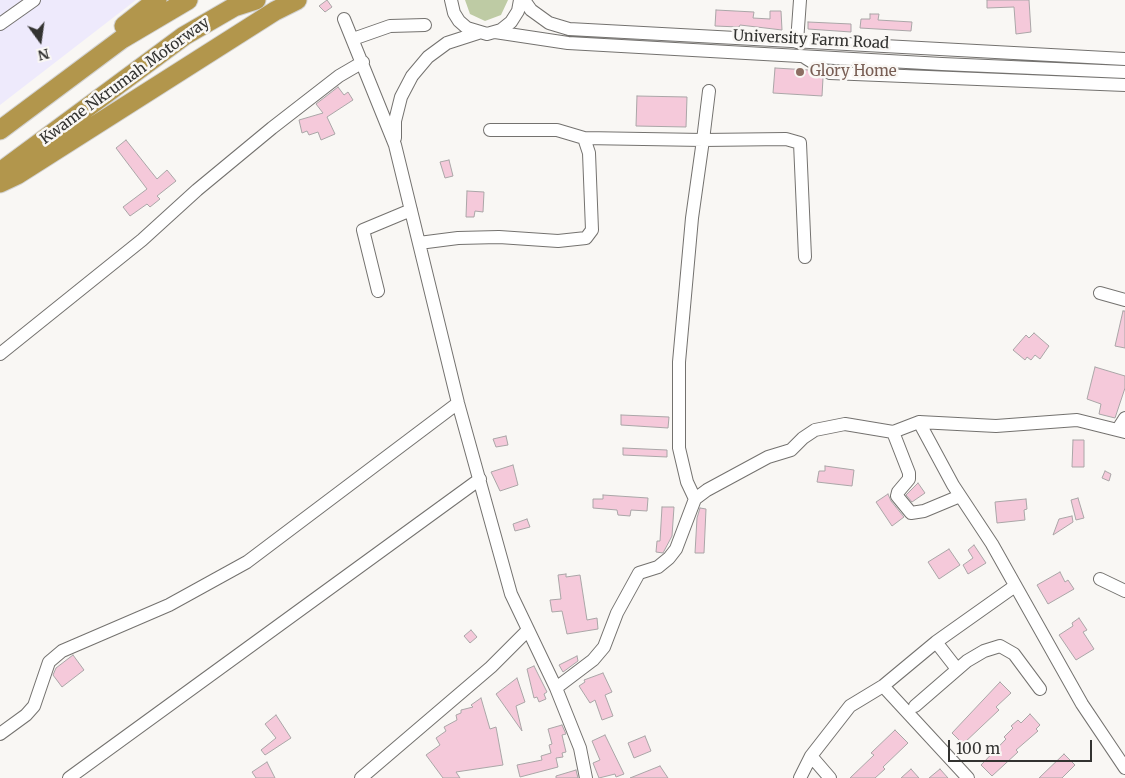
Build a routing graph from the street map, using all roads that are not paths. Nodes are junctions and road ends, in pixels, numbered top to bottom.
1 (34, 0) edge
2 (158, 0) edge
3 (188, 0) edge
4 (256, 0) edge
5 (297, 0) edge
6 (451, 0) edge
7 (520, 0) edge
8 (524, 0) edge
9 (800, 0) edge
10 (344, 19) dead end
11 (459, 21) junction
12 (0, 24) edge
13 (425, 25) dead end
14 (495, 32) junction
15 (478, 33) junction
16 (353, 39) junction
17 (797, 42) junction
18 (447, 43) junction
19 (802, 56) junction
20 (1125, 59) edge
21 (363, 62) junction
22 (1125, 72) edge
23 (1125, 85) edge
24 (709, 91) dead end
25 (5, 126) edge
26 (490, 130) dead end
27 (584, 138) junction
28 (703, 140) junction
29 (395, 145) junction
30 (0, 172) edge
31 (0, 183) edge
32 (411, 210) junction
33 (419, 243) junction
34 (805, 258) dead end
35 (378, 291) dead end
36 (1100, 293) dead end
37 (1125, 300) edge
38 (0, 354) edge
39 (458, 403) junction
40 (1125, 418) edge
41 (919, 422) junction
42 (1121, 431) edge
43 (893, 432) junction
44 (480, 479) junction
45 (960, 496) junction
46 (695, 499) junction
47 (1100, 579) dead end
48 (1015, 586) junction
49 (1125, 591) edge
50 (528, 630) junction
51 (936, 642) junction
52 (957, 670) junction
53 (883, 686) junction
54 (556, 688) junction
55 (1040, 689) dead end
56 (916, 706) dead end
57 (0, 734) edge
58 (812, 756) junction
59 (1125, 768) edge
60 (69, 778) edge
61 (361, 778) edge
62 (586, 778) edge
63 (800, 778) edge
64 (830, 778) edge
65 (968, 778) edge

1 - 12 street
2 - 25 highway
3 - 25 highway, Kwame Nkrumah Motorway
4 - 30 highway, Kwame Nkrumah Motorway
5 - 31 highway
6 - 11 street
7 - 14 street
8 - 17 street, University Farm Road
9 - 17 street
10 - 16 street
11 - 15 street
11 - 18 street
13 - 16 street
14 - 15 street, University Farm Road
14 - 19 street, University Farm Road
15 - 18 street, University Farm Road
16 - 21 street
17 - 20 street, University Farm Road
18 - 29 street
19 - 22 street, University Farm Road
19 - 23 street
21 - 29 street
21 - 38 street
24 - 28 street
26 - 27 street
27 - 28 street
27 - 33 street
28 - 34 street
28 - 46 street
29 - 32 street
32 - 33 street
32 - 35 street
33 - 39 street
36 - 37 street
39 - 44 street
39 - 57 street
40 - 42 street
41 - 42 street
41 - 43 street
41 - 45 street
43 - 45 street
43 - 46 street
44 - 50 street
44 - 60 street
45 - 48 street
46 - 54 street
47 - 49 street
48 - 51 street
48 - 59 street
50 - 54 street
50 - 61 street
51 - 52 street
51 - 53 street
52 - 55 street
52 - 56 street
53 - 58 street
53 - 65 street
54 - 62 street
58 - 63 street
58 - 64 street

